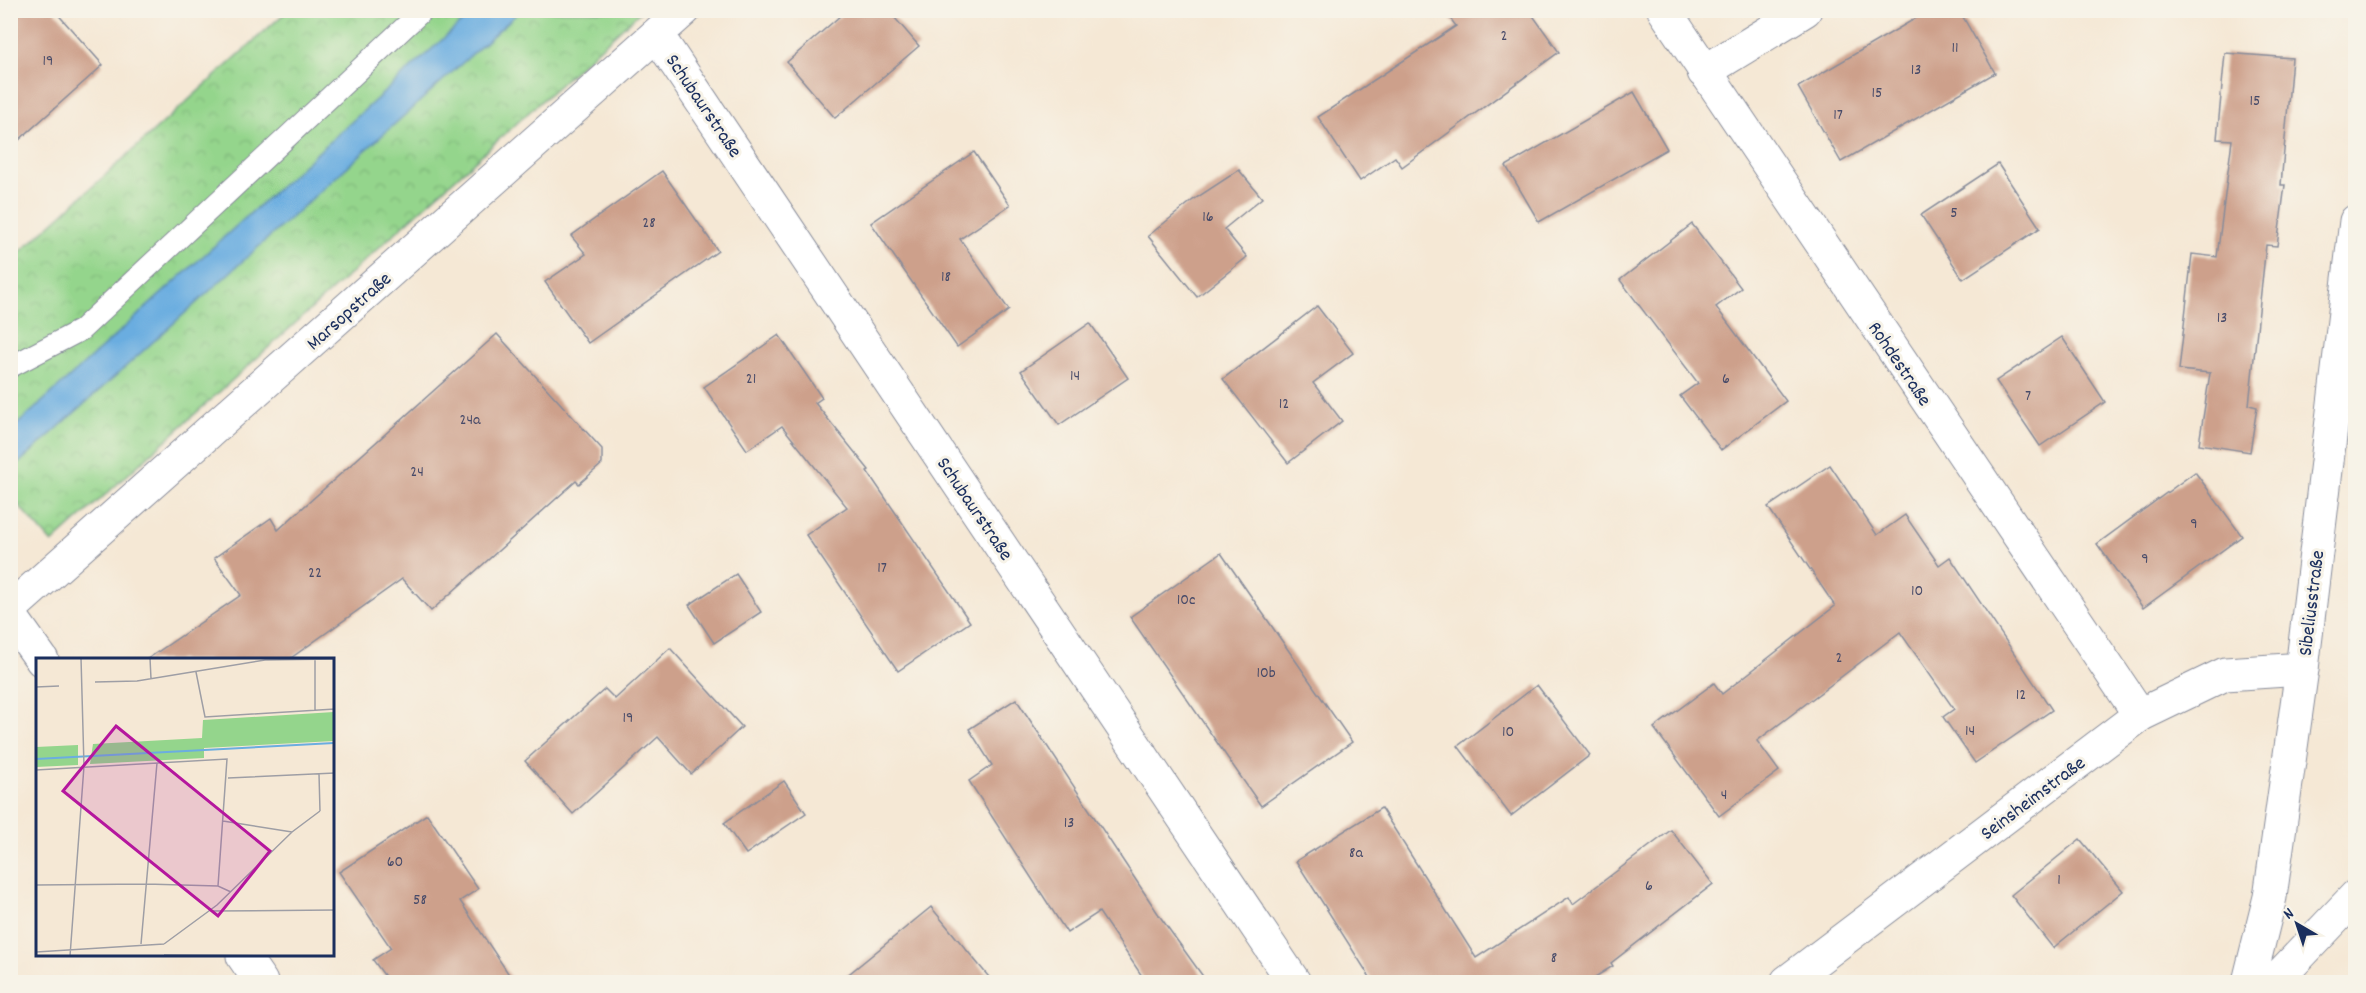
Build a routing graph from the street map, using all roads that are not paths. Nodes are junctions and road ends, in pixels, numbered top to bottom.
1 (423, 10) edge
2 (684, 10) edge
3 (1664, 10) edge
4 (1805, 10) edge
5 (657, 35) junction
6 (1704, 72) junction
7 (2355, 221) edge
8 (10, 367) edge
9 (10, 609) edge
10 (10, 615) edge
11 (41, 658) edge
12 (2302, 669) junction
13 (2140, 716) junction
14 (2355, 896) edge
15 (244, 957) edge
16 (261, 982) edge
17 (1294, 982) edge
18 (1787, 982) edge
19 (2249, 982) edge
20 (2274, 982) edge

1 - 8 lane
2 - 5 street, Marsopstraße
3 - 6 street, Rohdestraße
4 - 6 street
5 - 9 street, Marsopstraße
5 - 17 street, Schubaurstraße
6 - 13 street, Rohdestraße
7 - 12 street, Sibeliusstraße
10 - 11 street
12 - 13 street, Seinsheimstraße
12 - 19 street, Sibeliusstraße
13 - 18 street, Seinsheimstraße
14 - 20 street
15 - 16 street

